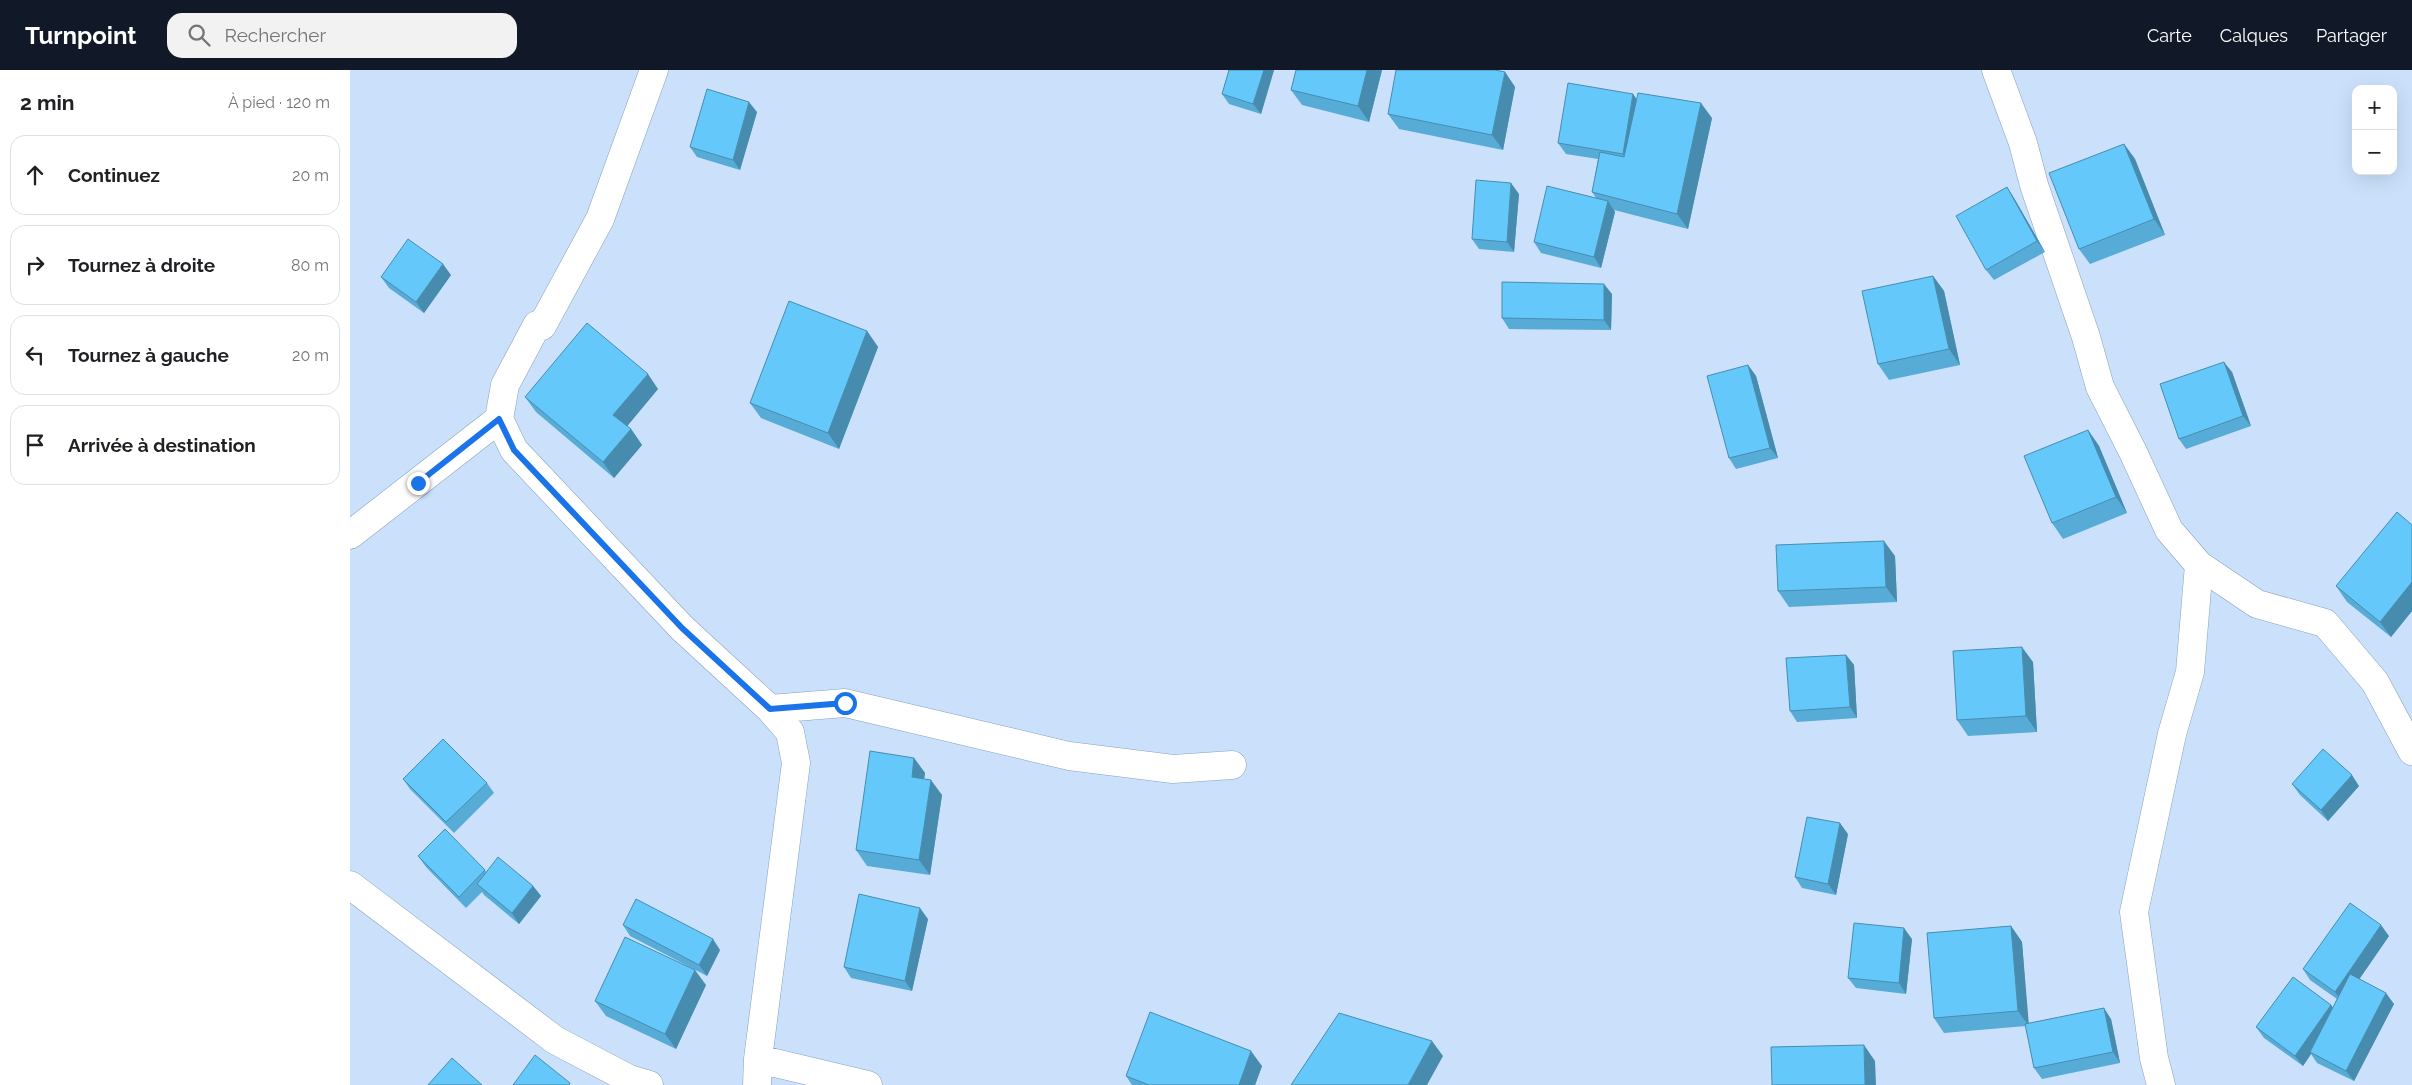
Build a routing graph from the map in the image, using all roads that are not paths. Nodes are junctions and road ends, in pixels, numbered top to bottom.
1 (654, 70) edge
2 (1996, 70) edge
3 (499, 419) junction
4 (350, 535) edge
5 (2199, 565) junction
6 (770, 709) junction
7 (2412, 751) edge
8 (1232, 766) dead end
9 (350, 885) edge
10 (758, 1072) edge
11 (649, 1085) edge
12 (868, 1085) edge
13 (2161, 1085) edge

1 - 3 street
2 - 5 street
3 - 4 street
3 - 6 street
5 - 7 street
5 - 13 street
6 - 8 street
6 - 10 street
9 - 11 street
10 - 12 street

